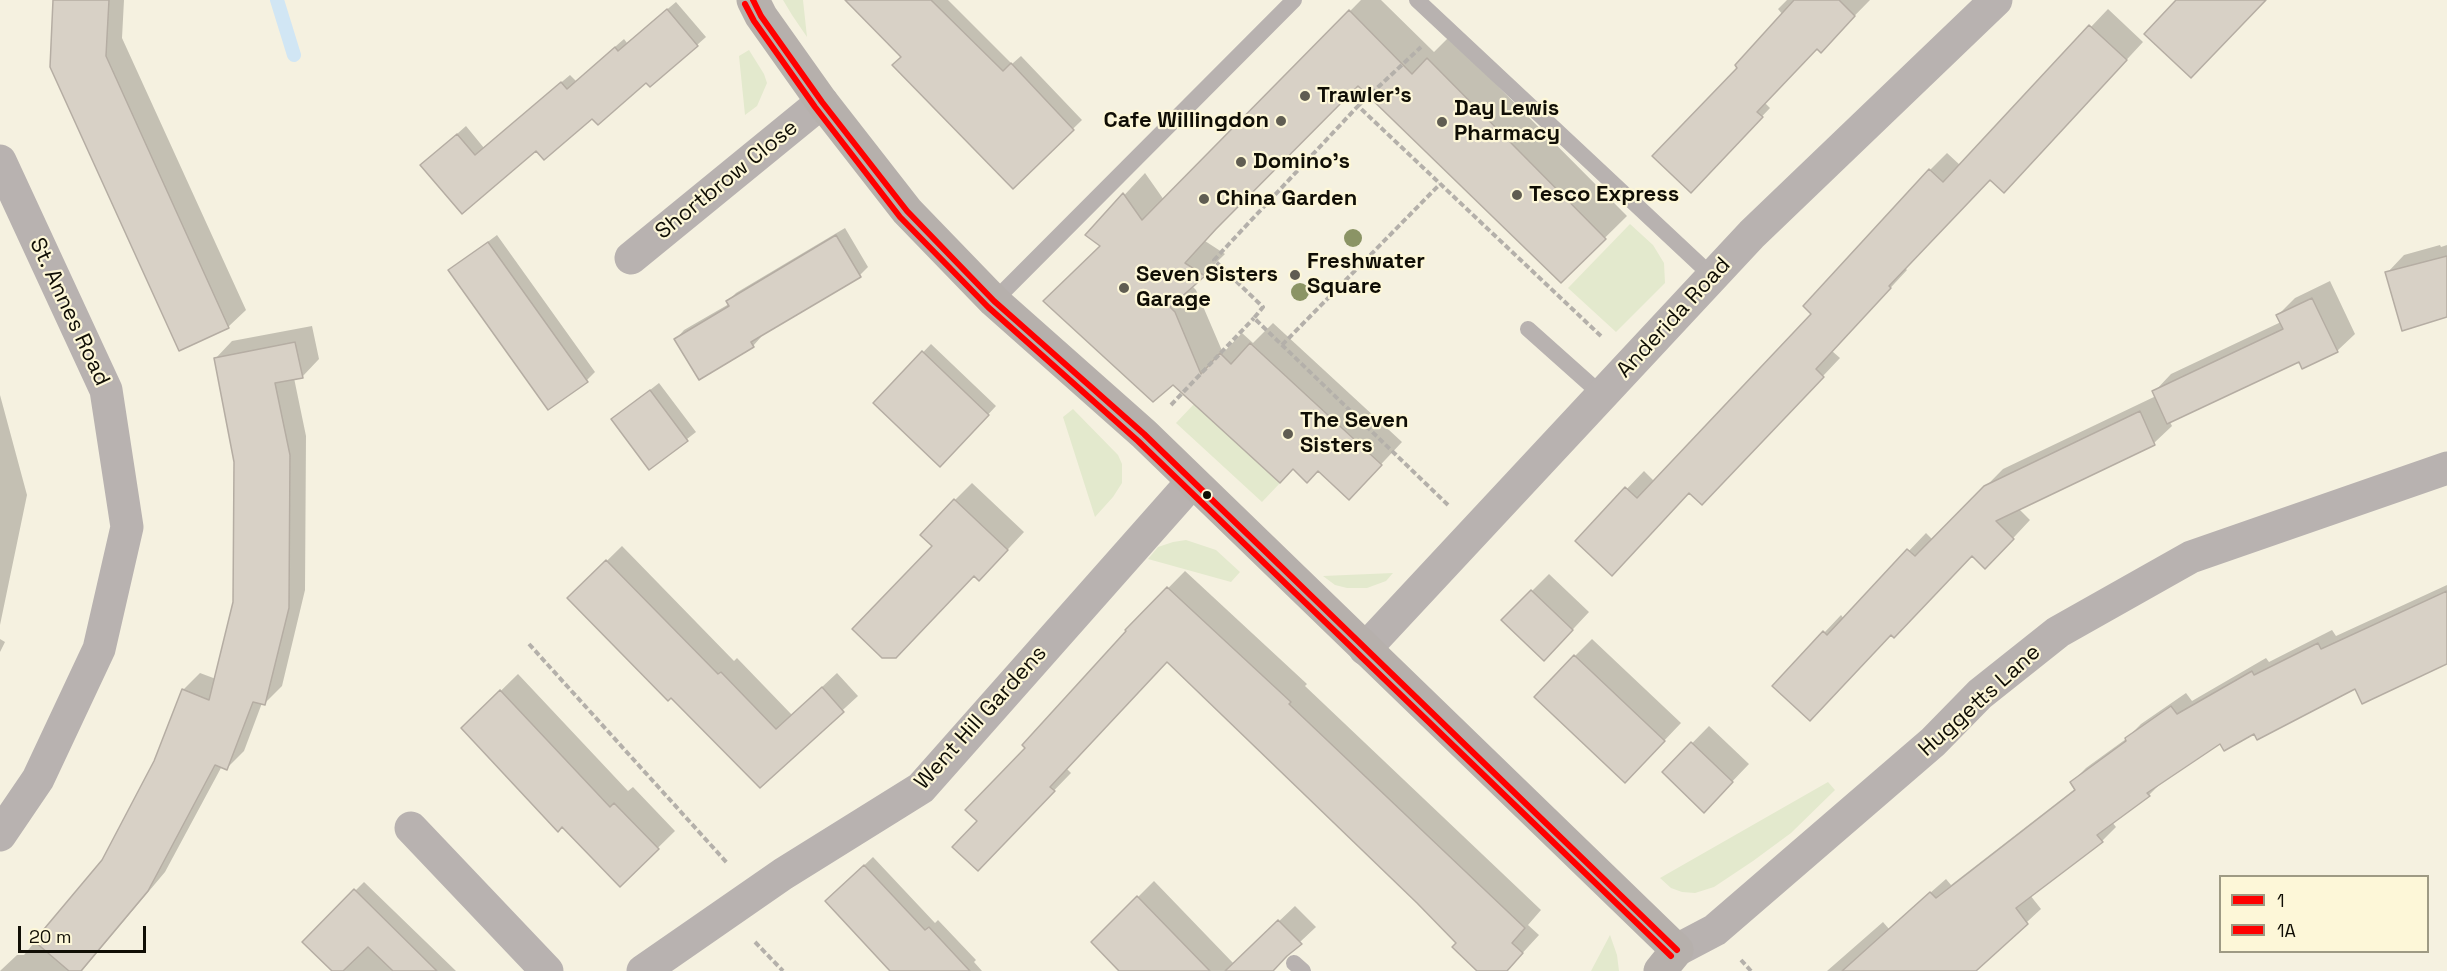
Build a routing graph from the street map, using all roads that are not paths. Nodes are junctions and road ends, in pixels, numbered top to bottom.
1 (753, 0) edge
2 (1294, 0) edge
3 (1417, 0) edge
4 (1996, 0) edge
5 (822, 102) junction
6 (0, 161) edge
7 (631, 258) dead end
8 (1712, 276) junction
9 (994, 301) junction
10 (1528, 328) dead end
11 (1602, 395) junction
12 (2447, 468) edge
13 (1192, 482) junction
14 (1365, 649) junction
15 (411, 828) dead end
16 (0, 835) edge
17 (1669, 960) edge
18 (547, 971) edge
19 (644, 971) edge

1 - 5 street
2 - 9 lane
3 - 8 lane
4 - 8 street, Anderida Road
5 - 7 street, Shortbrow Close
5 - 9 street
6 - 16 street, St. Annes Road
8 - 11 street, Anderida Road
9 - 13 street
10 - 11 lane
11 - 14 street, Anderida Road
12 - 17 street, Huggetts Lane
13 - 14 street
13 - 19 street, Went Hill Gardens
14 - 17 street
15 - 18 street

